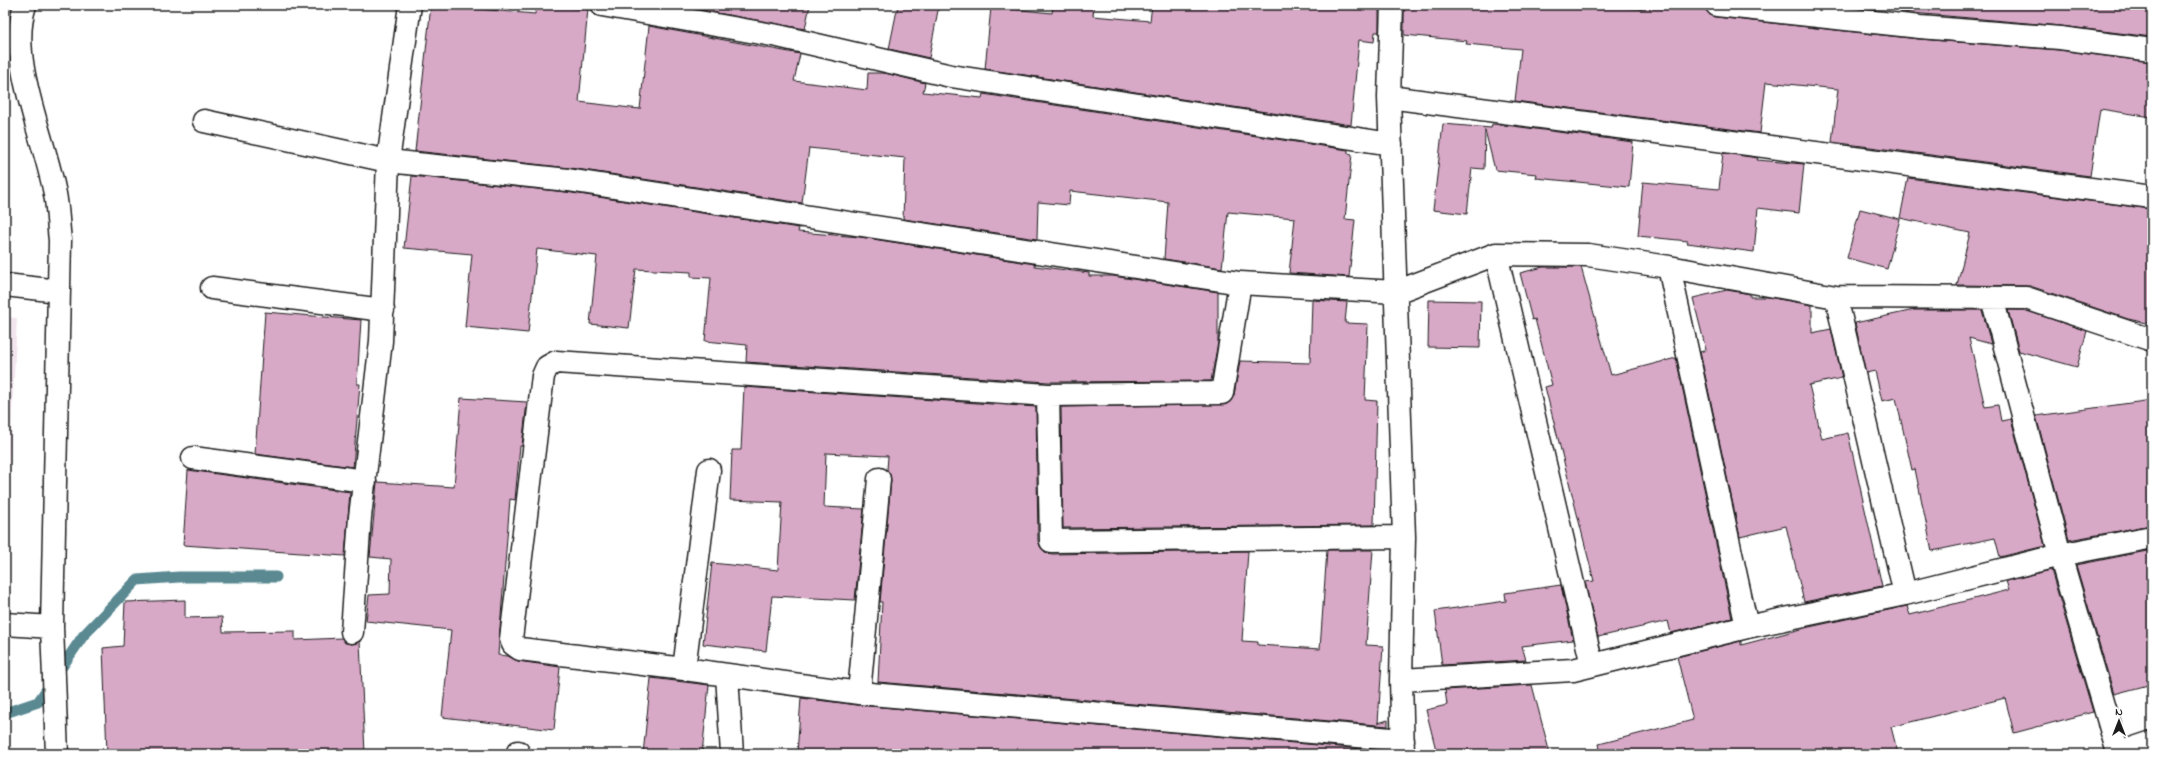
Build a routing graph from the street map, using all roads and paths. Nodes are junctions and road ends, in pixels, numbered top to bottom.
1 (25, 5) edge
2 (410, 5) edge
3 (602, 5) edge
4 (1392, 5) edge
5 (1717, 5) edge
6 (2152, 50) edge
7 (1389, 97) junction
8 (204, 121) dead end
9 (1391, 144) junction
10 (388, 161) junction
11 (2152, 197) edge
12 (1496, 254) junction
13 (1669, 267) junction
14 (1240, 283) junction
15 (5, 285) edge
16 (212, 288) dead end
17 (59, 291) junction
18 (1396, 292) junction
19 (1836, 297) junction
20 (1992, 298) junction
21 (383, 310) junction
22 (2152, 340) edge
23 (1048, 395) junction
24 (193, 458) dead end
25 (709, 470) dead end
26 (879, 479) dead end
27 (365, 481) junction
28 (1404, 537) junction
29 (2152, 537) edge
30 (2060, 555) junction
31 (1905, 594) junction
32 (5, 624) edge
33 (1747, 626) junction
34 (52, 627) junction
35 (352, 632) dead end
36 (1592, 665) junction
37 (684, 669) junction
38 (727, 675) junction
39 (1401, 680) junction
40 (858, 693) junction
41 (2152, 742) edge
42 (1403, 747) edge
43 (57, 754) edge
44 (732, 754) edge
45 (2117, 754) edge

1 - 17 street
2 - 10 street
3 - 9 street
4 - 7 street
5 - 6 street
7 - 9 street
7 - 11 street
8 - 10 street
9 - 18 street
10 - 14 street
10 - 21 street
12 - 13 street
12 - 18 street
12 - 36 street
13 - 19 street
13 - 33 street
14 - 18 street
14 - 23 street
15 - 17 street
16 - 21 street
17 - 34 street
18 - 28 street
19 - 20 street
19 - 31 street
20 - 22 street
20 - 30 street
21 - 27 street
23 - 28 street
23 - 37 street
24 - 27 street
25 - 37 street
26 - 40 street
27 - 35 street
28 - 39 street
29 - 30 street
30 - 31 street
30 - 45 street
31 - 33 street
32 - 34 street
33 - 36 street
34 - 43 street
36 - 39 street
37 - 38 street
38 - 40 street
38 - 44 street
39 - 42 street
40 - 42 street
41 - 45 street

